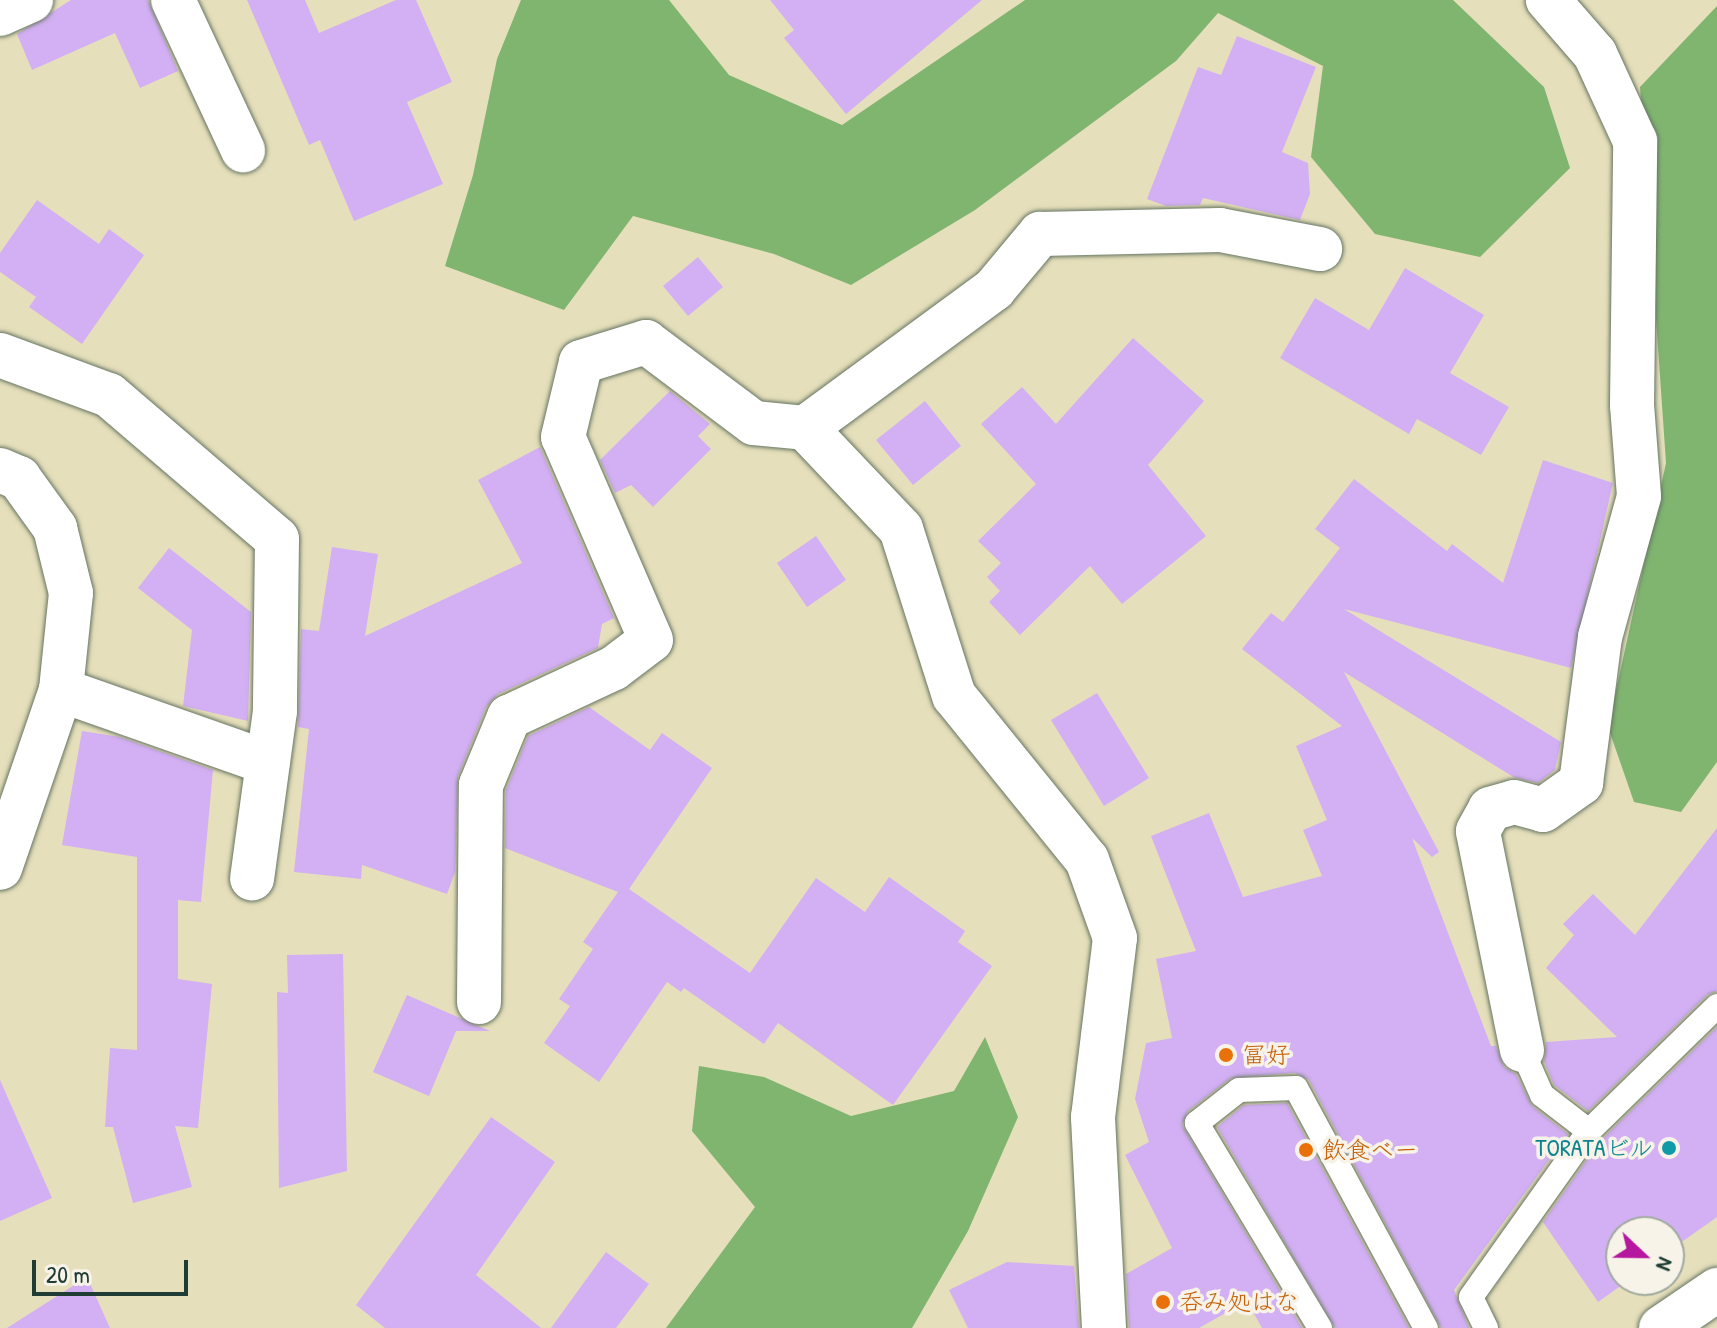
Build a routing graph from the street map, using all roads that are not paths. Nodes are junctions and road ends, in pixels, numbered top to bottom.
1 (31, 0) edge
2 (173, 0) edge
3 (1548, 0) edge
4 (0, 14) edge
5 (243, 150) dead end
6 (1320, 249) dead end
7 (0, 355) edge
8 (805, 428) junction
9 (0, 470) edge
10 (61, 690) junction
11 (268, 763) junction
12 (0, 868) edge
13 (252, 878) dead end
14 (479, 1002) dead end
15 (1717, 1006) edge
16 (1522, 1050) joint
17 (1589, 1131) junction
18 (1717, 1290) edge
19 (1104, 1328) edge
20 (1320, 1328) edge
21 (1426, 1328) edge
22 (1486, 1328) edge
23 (1661, 1328) edge

1 - 4 street
2 - 5 street
3 - 16 street
6 - 8 street
7 - 11 street
8 - 14 street
8 - 19 street
9 - 10 street
10 - 11 street
10 - 12 street
11 - 13 street
15 - 17 lane
16 - 17 lane
17 - 22 lane
18 - 23 street
20 - 21 lane

